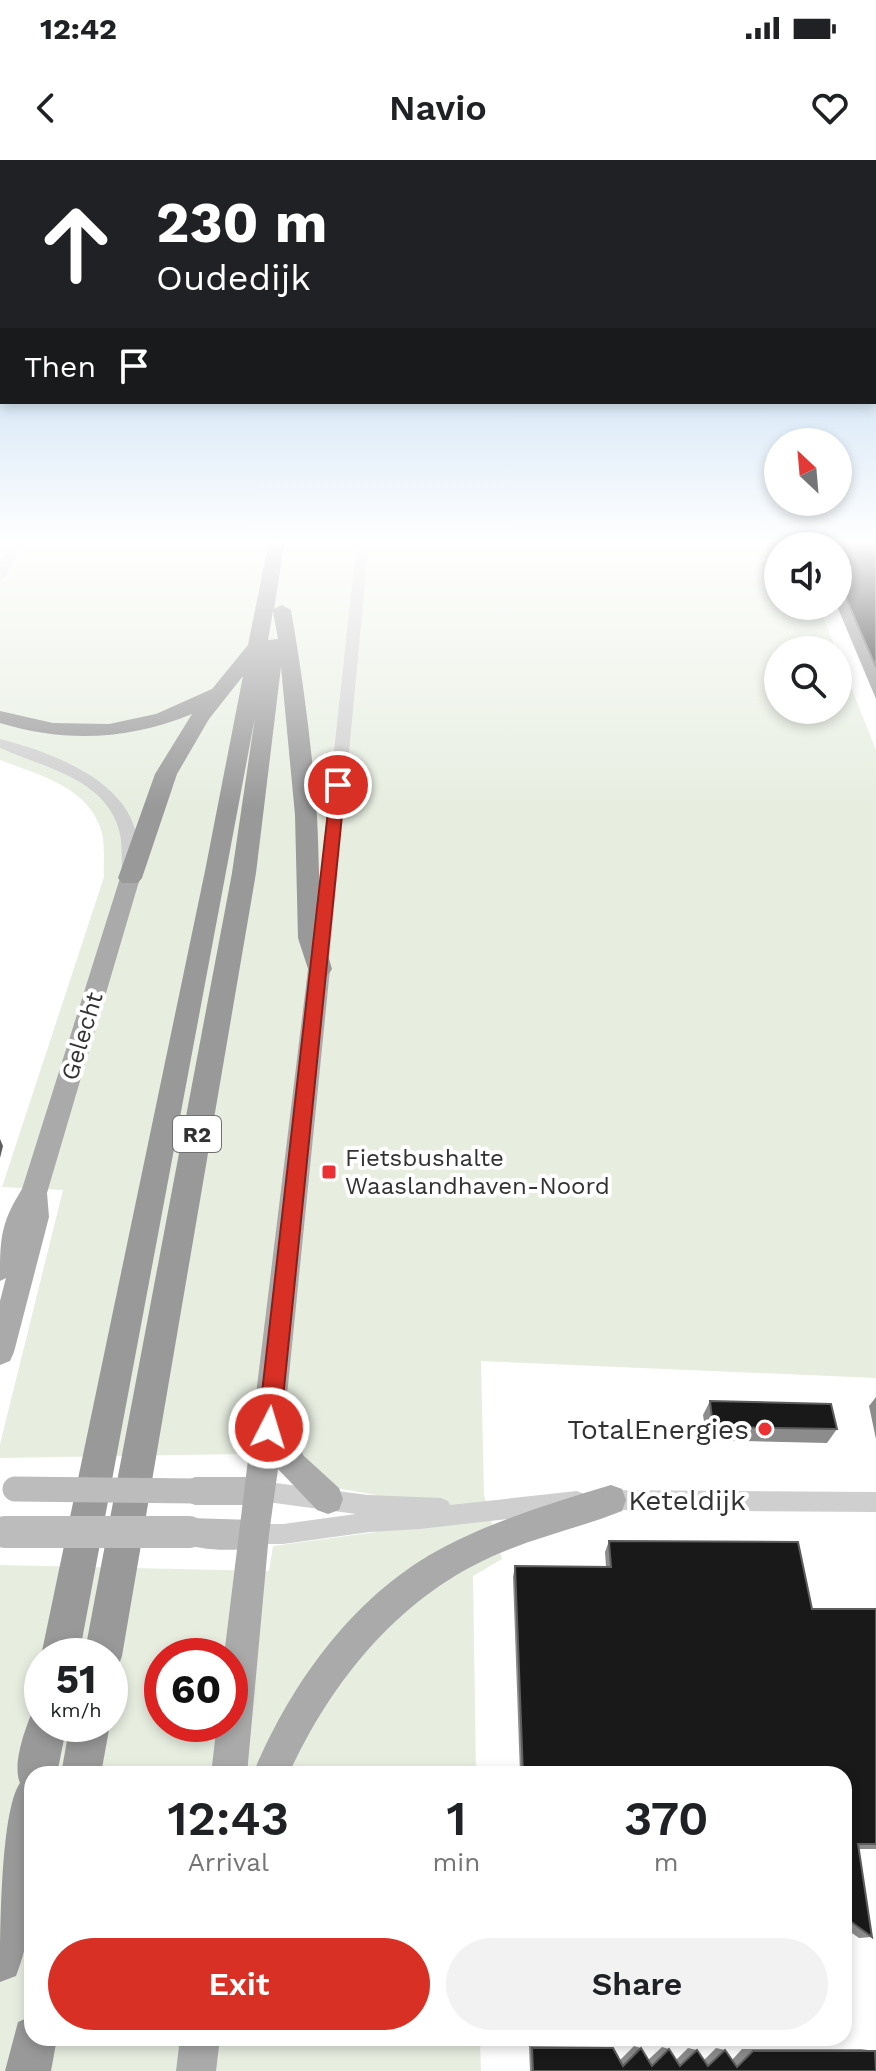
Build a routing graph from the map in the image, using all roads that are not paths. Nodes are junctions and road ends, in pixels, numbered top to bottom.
1 (259, 629) edge
2 (279, 629) edge
3 (285, 629) edge
4 (354, 629) edge
5 (256, 646) junction
6 (219, 690) junction
7 (0, 717) edge
8 (0, 743) edge
9 (130, 878) junction
10 (319, 969) junction
11 (34, 1193) junction
12 (0, 1269) edge
13 (0, 1352) edge
14 (269, 1428) junction
15 (8, 1489) edge
16 (260, 1491) junction
17 (328, 1499) junction
18 (611, 1500) junction
19 (876, 1502) edge
20 (498, 1509) junction
21 (2, 1532) edge
22 (253, 1534) junction
23 (64, 1638) edge
24 (106, 1638) edge
25 (43, 1742) edge
26 (87, 1742) edge
27 (39, 1766) edge
28 (82, 1766) edge
29 (230, 1766) edge
30 (275, 1766) edge
31 (24, 1839) edge
32 (0, 1960) edge
33 (33, 2046) edge
34 (199, 2046) edge
35 (28, 2071) edge
36 (196, 2071) edge

1 - 5 highway, R2
2 - 24 highway, R2
3 - 10 highway, R2
4 - 10 street
5 - 6 highway, R2
5 - 23 highway, R2
6 - 7 highway, R2
6 - 9 highway, R2
8 - 9 street
9 - 11 main road, Gelecht
10 - 14 main road
11 - 12 main road
11 - 13 main road
14 - 16 main road
14 - 17 main road
15 - 16 main road, bridge
16 - 17 street, Keteldijk
16 - 22 main road
17 - 20 street, Keteldijk
18 - 19 street, Keteldijk
18 - 20 street, Keteldijk
18 - 30 main road
20 - 22 street, Keteldijk
21 - 22 main road, bridge
22 - 29 main road
25 - 27 highway
26 - 28 highway
31 - 32 highway
33 - 35 highway
34 - 36 main road

